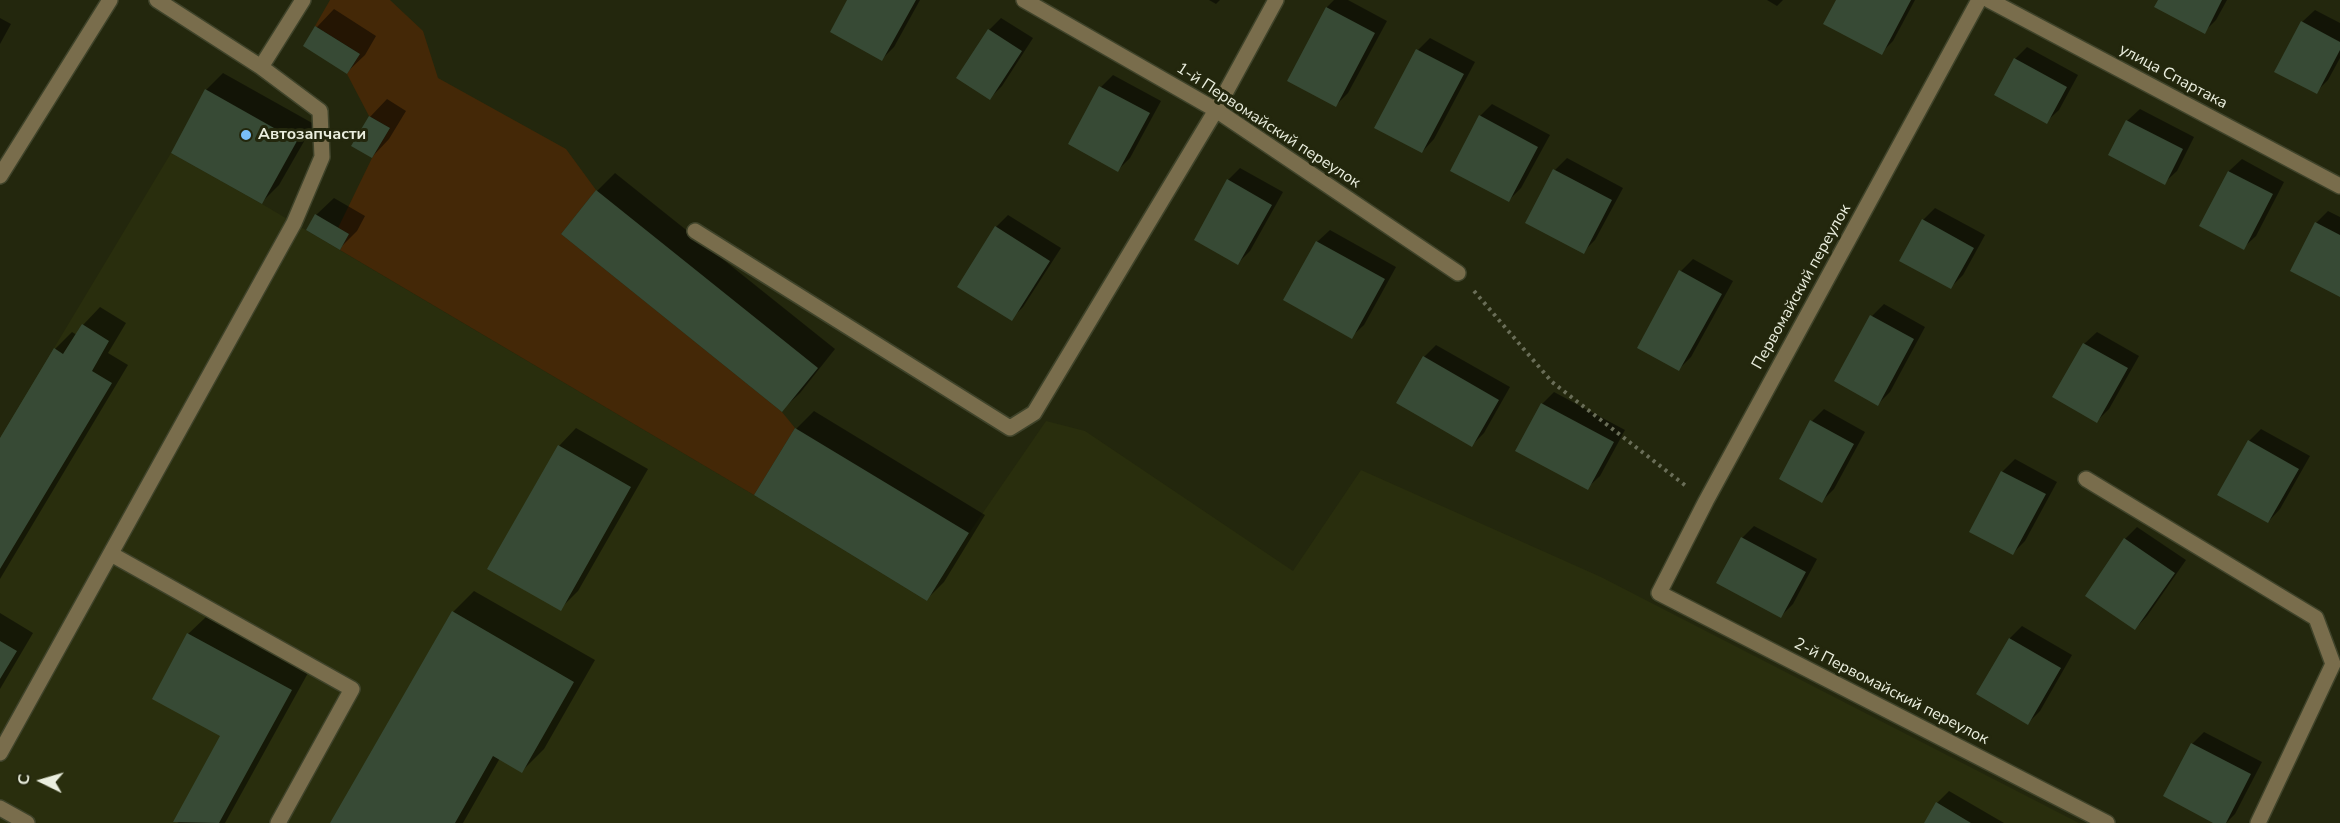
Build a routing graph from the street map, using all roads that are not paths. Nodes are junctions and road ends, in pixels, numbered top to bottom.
1 (110, 0) edge
2 (157, 0) edge
3 (303, 0) edge
4 (1024, 0) edge
5 (1276, 0) edge
6 (1979, 0) edge
7 (1989, 0) edge
8 (261, 67) junction
9 (1216, 110) junction
10 (0, 176) edge
11 (2340, 186) edge
12 (695, 231) dead end
13 (1458, 273) road end
14 (2086, 479) dead end
15 (111, 554) junction
16 (1659, 593) joint
17 (0, 753) edge
18 (0, 808) edge
19 (27, 823) edge
20 (278, 823) edge
21 (2107, 823) edge
22 (2258, 823) edge

1 - 10 street
2 - 8 street
3 - 8 street
4 - 9 street, 1-й Первомайский переулок
5 - 9 street
6 - 16 street, Первомайский переулок
7 - 11 street, улица Спартака
8 - 15 street
9 - 12 street
9 - 13 street, 1-й Первомайский переулок
14 - 22 street
15 - 17 street
15 - 20 street
16 - 21 street, 2-й Первомайский переулок
18 - 19 street

